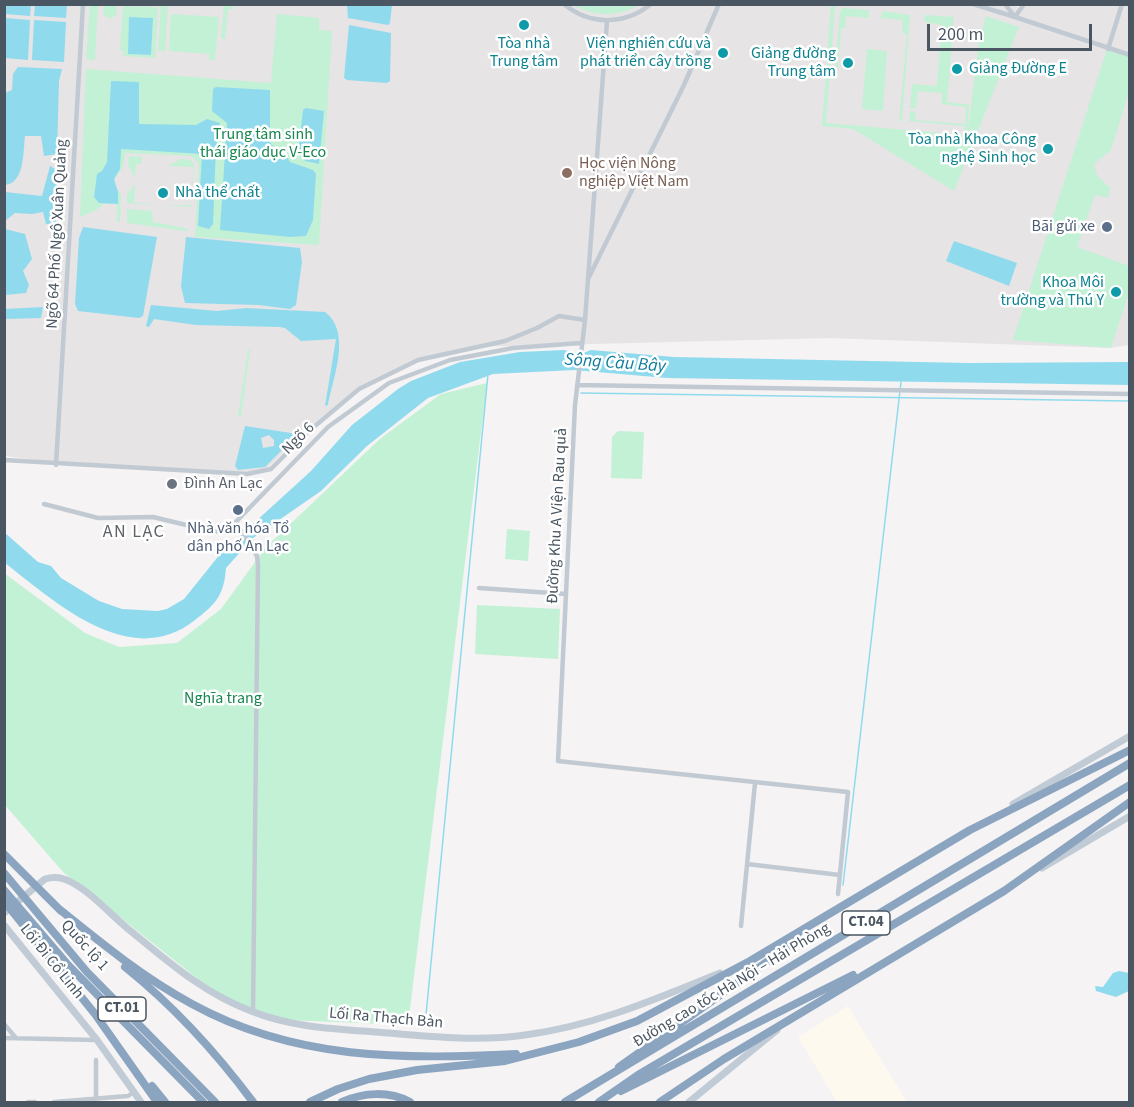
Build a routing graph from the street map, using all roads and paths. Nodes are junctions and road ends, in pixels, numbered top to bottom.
1 (83, 4) edge
2 (564, 4) edge
3 (651, 4) edge
4 (719, 4) edge
5 (973, 4) edge
6 (1005, 4) edge
7 (1023, 4) edge
8 (1122, 4) edge
9 (985, 6) edge
10 (1014, 17) junction
11 (607, 21) junction
12 (1108, 48) junction
13 (1130, 55) edge
14 (588, 279) junction
15 (585, 320) junction
16 (581, 344) junction
17 (577, 385) junction
18 (1130, 394) edge
19 (4, 460) edge
20 (56, 465) junction
21 (44, 504) dead end
22 (237, 524) junction
23 (478, 588) dead end
24 (566, 594) junction
25 (1130, 736) edge
26 (1130, 750) edge
27 (1130, 763) edge
28 (756, 783) junction
29 (1130, 784) edge
30 (1130, 802) edge
31 (1130, 816) edge
32 (970, 830) junction
33 (4, 854) edge
34 (747, 864) junction
35 (4, 873) edge
36 (840, 875) junction
37 (1004, 891) junction
38 (838, 894) dead end
39 (5, 895) edge
40 (846, 905) junction
41 (59, 909) junction
42 (4, 913) edge
43 (26, 915) junction
44 (4, 925) edge
45 (741, 926) dead end
46 (905, 949) junction
47 (750, 961) junction
48 (253, 1012) junction
49 (796, 1015) junction
50 (4, 1024) edge
51 (109, 1035) junction
52 (4, 1038) edge
53 (16, 1038) junction
54 (97, 1040) junction
55 (541, 1052) junction
56 (96, 1060) dead end
57 (602, 1081) junction
58 (131, 1094) junction
59 (609, 1096) junction
60 (96, 1098) junction
61 (28, 1102) edge
62 (35, 1102) edge
63 (54, 1102) edge
64 (128, 1102) edge
65 (141, 1102) edge
66 (157, 1102) edge
67 (165, 1102) edge
68 (203, 1102) edge
69 (215, 1102) edge
70 (253, 1102) edge
71 (310, 1102) edge
72 (342, 1102) edge
73 (410, 1102) edge
74 (565, 1102) edge
75 (599, 1102) edge
76 (660, 1102) edge
77 (688, 1102) edge

1 - 20 street, Ngõ 64 Phố Ngô Xuân Quảng
2 - 11 street
3 - 11 street
4 - 14 street
5 - 9 street
6 - 10 street
7 - 10 street
8 - 12 street
9 - 10 street
10 - 12 street
11 - 14 street, Đường Khu A Viện Rau quả
12 - 13 street
14 - 15 street, Đường Khu A Viện Rau quả
15 - 16 street, Đường Khu A Viện Rau quả
15 - 20 street
16 - 17 street, Đường Khu A Viện Rau quả
16 - 22 street, Ngõ 6
17 - 18 street
17 - 24 street, Đường Khu A Viện Rau quả
19 - 20 street
21 - 22 street, Ngõ 6
22 - 48 street
23 - 24 street
24 - 28 street, Đường Khu A Viện Rau quả
25 - 32 main road
26 - 32 highway
27 - 57 highway, Đường cao tốc Hà Nội – Hải Phòng / CT.04
28 - 34 street
28 - 36 street
29 - 59 highway, Đường cao tốc Hà Nội – Hải Phòng / CT.04
30 - 37 highway
31 - 37 main road
32 - 40 highway
33 - 41 highway
34 - 36 street
34 - 45 street
35 - 43 highway, CT.01
36 - 38 street
37 - 46 highway
39 - 43 highway, CT.01
40 - 47 highway
40 - 57 highway
41 - 55 highway
41 - 70 highway
42 - 48 main road, Lối Ra Thạch Bàn
43 - 51 highway
43 - 68 highway, Quốc lộ 1 / CT.01
43 - 69 highway, Quốc lộ 1 / CT.01
44 - 54 main road, Lối Đi Cổ Linh
46 - 49 highway
46 - 59 highway
47 - 48 main road, Lối Ra Thạch Bàn
47 - 55 highway
49 - 76 highway
49 - 77 main road
50 - 53 street
51 - 66 highway
51 - 67 highway
52 - 53 street
53 - 54 street
54 - 58 main road, Lối Đi Cổ Linh
55 - 71 highway
56 - 60 street
57 - 74 highway, Đường cao tốc Hà Nội – Hải Phòng / CT.04
58 - 60 street
58 - 64 street
58 - 65 main road, Lối Đi Cổ Linh
59 - 75 highway, Đường cao tốc Hà Nội – Hải Phòng / CT.04
60 - 63 street
61 - 62 street
72 - 73 highway

